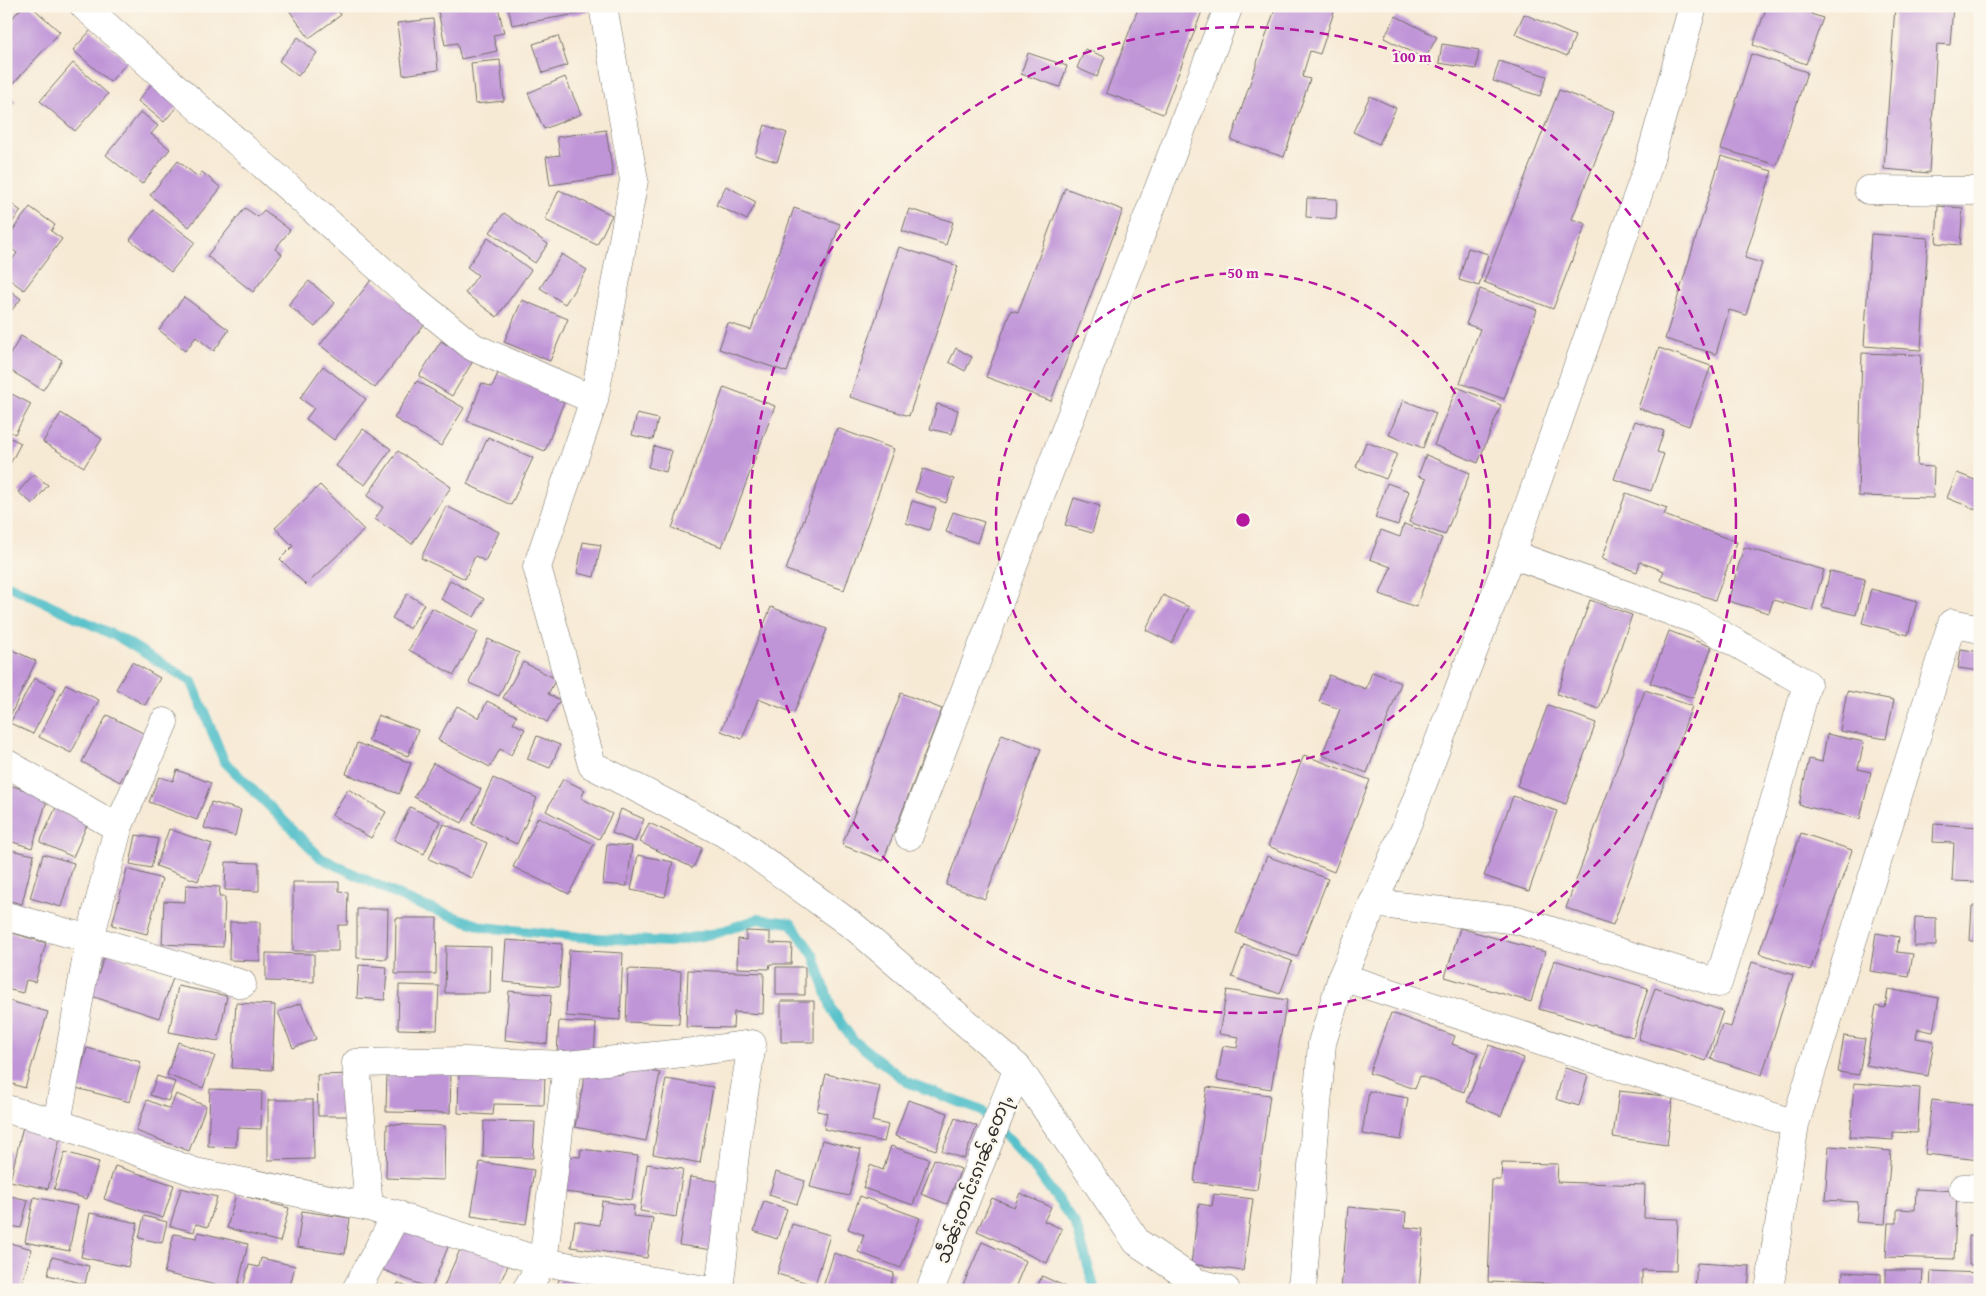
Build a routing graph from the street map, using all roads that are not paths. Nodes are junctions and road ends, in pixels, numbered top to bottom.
1 (84, 6) edge
2 (603, 6) edge
3 (1229, 6) edge
4 (1693, 6) edge
5 (1868, 190) dead end
6 (1980, 191) edge
7 (594, 400) junction
8 (1511, 554) junction
9 (1980, 628) edge
10 (164, 722) dead end
11 (6, 763) edge
12 (118, 828) junction
13 (909, 836) dead end
14 (1374, 903) junction
15 (6, 916) edge
16 (90, 939) junction
17 (1342, 978) junction
18 (242, 984) dead end
19 (567, 1065) junction
20 (1018, 1068) junction
21 (6, 1109) edge
22 (57, 1123) junction
23 (1794, 1124) junction
24 (369, 1207) junction
25 (397, 1214) junction
26 (543, 1262) junction
27 (356, 1290) edge
28 (526, 1290) edge
29 (706, 1290) edge
30 (719, 1290) edge
31 (930, 1290) edge
32 (1226, 1290) edge
33 (1302, 1290) edge
34 (1769, 1290) edge

1 - 7 street
2 - 7 street
3 - 13 street
4 - 8 street
5 - 6 street
7 - 20 street
8 - 14 street
8 - 14 street
9 - 23 street
10 - 12 street
11 - 12 street
12 - 16 street
14 - 17 street
15 - 16 street
16 - 18 street
16 - 22 street
17 - 23 street
17 - 33 street
19 - 24 street
19 - 26 street
19 - 30 street
20 - 31 street, သဵၼ်ႈတၢင်းၵၢၼ်ႇတေႃႇ
20 - 32 street
21 - 22 street
22 - 24 street
23 - 34 street
24 - 25 street
25 - 26 street
25 - 27 street
26 - 28 street
26 - 29 street

